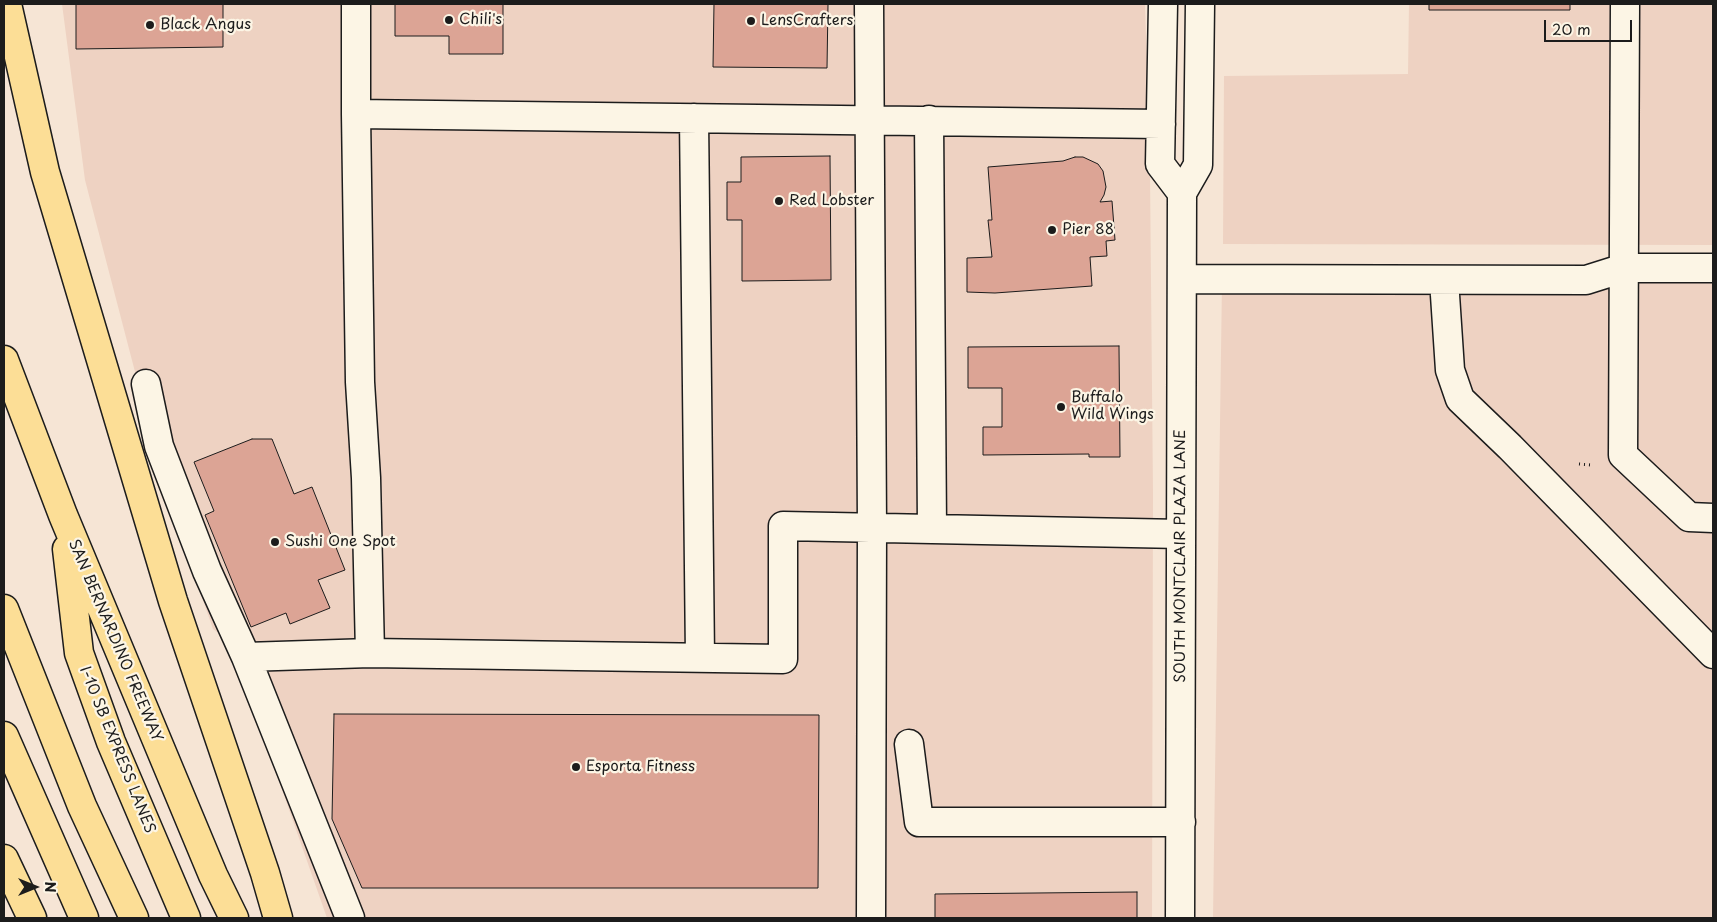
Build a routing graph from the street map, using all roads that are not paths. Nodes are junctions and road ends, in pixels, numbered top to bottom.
1 (7, 4) edge
2 (356, 4) edge
3 (869, 4) edge
4 (1163, 4) edge
5 (1200, 4) edge
6 (1626, 4) edge
7 (356, 114) junction
8 (694, 118) junction
9 (870, 119) junction
10 (929, 120) junction
11 (1161, 124) junction
12 (1182, 193) junction
13 (1624, 268) junction
14 (1713, 268) edge
15 (1182, 279) junction
16 (1444, 280) junction
17 (4, 360) edge
18 (146, 384) dead end
19 (63, 515) junction
20 (1713, 518) edge
21 (872, 527) junction
22 (932, 528) junction
23 (1181, 534) junction
24 (4, 608) edge
25 (370, 654) junction
26 (1713, 654) edge
27 (246, 657) junction
28 (700, 658) junction
29 (4, 736) edge
30 (909, 744) dead end
31 (1181, 822) junction
32 (4, 859) edge
33 (32, 918) edge
34 (84, 918) edge
35 (134, 918) edge
36 (186, 918) edge
37 (234, 918) edge
38 (278, 918) edge
39 (350, 918) edge
40 (872, 918) edge
41 (1180, 918) edge

1 - 38 highway
2 - 7 street
3 - 9 street
4 - 11 street
5 - 12 street, SOUTH MONTCLAIR PLAZA LANE
6 - 13 street
7 - 8 street
7 - 25 street
8 - 9 street
8 - 28 street
9 - 10 street
9 - 21 street
10 - 11 street
10 - 22 street
11 - 12 street
12 - 15 street, SOUTH MONTCLAIR PLAZA LANE
13 - 14 street
13 - 16 street
13 - 20 street
15 - 16 street
15 - 23 street, SOUTH MONTCLAIR PLAZA LANE
16 - 26 street
17 - 19 highway, SAN BERNARDINO FREEWAY
18 - 27 street
19 - 36 highway, I-10 SB EXPRESS LANES
19 - 37 highway, SAN BERNARDINO FREEWAY
21 - 22 street
21 - 28 street
21 - 40 street
22 - 23 street
23 - 31 street, SOUTH MONTCLAIR PLAZA LANE
24 - 35 highway
25 - 27 street
25 - 28 street
27 - 39 street
29 - 34 highway
30 - 31 street
31 - 41 street, SOUTH MONTCLAIR PLAZA LANE
32 - 33 highway

